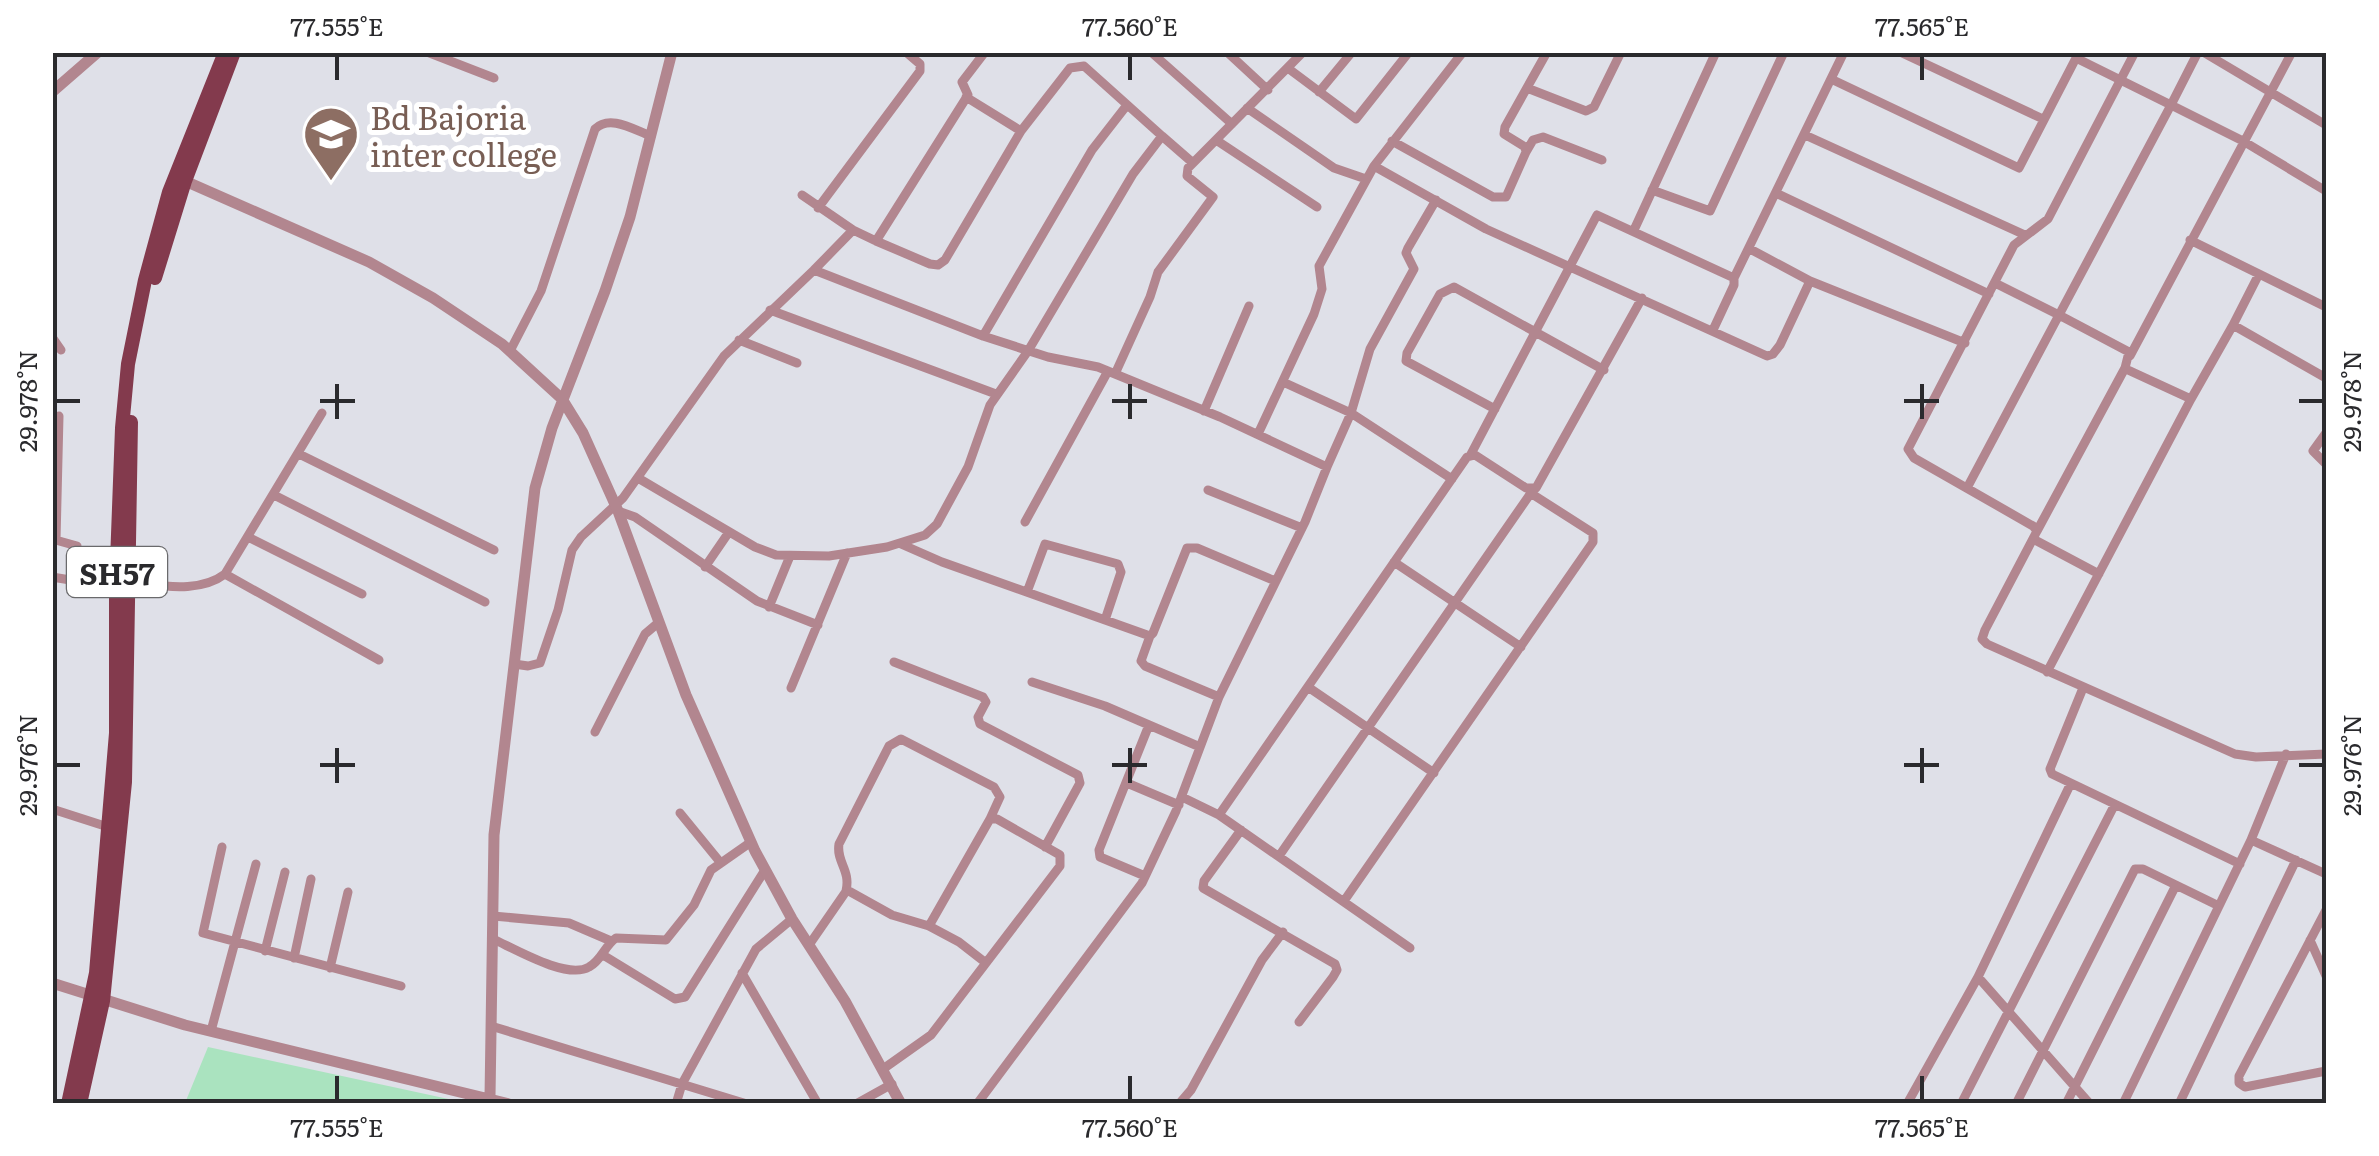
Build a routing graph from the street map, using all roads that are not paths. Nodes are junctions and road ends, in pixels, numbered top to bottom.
1 (98, 52) edge
2 (224, 52) edge
3 (234, 52) edge
4 (426, 52) edge
5 (672, 52) edge
6 (906, 52) edge
7 (985, 52) edge
8 (1150, 52) edge
9 (1227, 52) edge
10 (1303, 52) edge
11 (1352, 52) edge
12 (1409, 52) edge
13 (1463, 52) edge
14 (1547, 52) edge
15 (1621, 52) edge
16 (1716, 52) edge
17 (1784, 52) edge
18 (1844, 52) edge
19 (1900, 52) edge
20 (1937, 52) edge
21 (2136, 52) edge
22 (2201, 52) edge
23 (2292, 52) edge
24 (2077, 55) edge
25 (1929, 66) junction
26 (1289, 69) junction
27 (494, 78) dead end
28 (1831, 79) junction
29 (2122, 80) junction
30 (1527, 88) junction
31 (1268, 90) junction
32 (2271, 91) junction
33 (52, 92) edge
34 (1319, 92) junction
35 (966, 97) junction
36 (2171, 104) junction
37 (1127, 105) junction
38 (1247, 108) junction
39 (2044, 119) junction
40 (1232, 124) junction
41 (2326, 125) edge
42 (1021, 131) junction
43 (1804, 135) junction
44 (652, 136) junction
45 (1162, 136) junction
46 (1216, 140) junction
47 (1392, 141) junction
48 (2243, 141) junction
49 (1526, 152) junction
50 (1602, 160) dead end
51 (1193, 164) junction
52 (1374, 166) junction
53 (1366, 180) junction
54 (185, 181) junction
55 (1652, 190) junction
56 (2326, 191) edge
57 (1776, 194) junction
58 (802, 195) dead end
59 (1436, 200) junction
60 (1316, 207) dead end
61 (818, 208) junction
62 (853, 230) junction
63 (1634, 230) junction
64 (2025, 235) junction
65 (2190, 240) junction
66 (876, 241) junction
67 (1750, 248) junction
68 (1571, 267) junction
69 (814, 270) junction
70 (2259, 274) junction
71 (1734, 278) junction
72 (1810, 280) junction
73 (1994, 283) junction
74 (1989, 294) junction
75 (1642, 298) junction
76 (1249, 306) dead end
77 (2326, 307) edge
78 (770, 310) junction
79 (2059, 315) junction
80 (2233, 325) junction
81 (1713, 330) junction
82 (1536, 333) junction
83 (984, 336) junction
84 (52, 337) edge
85 (740, 340) junction
86 (1965, 343) junction
87 (62, 350) dead end
88 (510, 351) junction
89 (1028, 351) junction
90 (2130, 356) junction
91 (797, 363) dead end
92 (2125, 368) junction
93 (1604, 370) junction
94 (1112, 373) junction
95 (2326, 378) edge
96 (1284, 382) junction
97 (996, 394) junction
98 (562, 398) junction
99 (2191, 400) junction
100 (1495, 409) junction
101 (1204, 410) junction
102 (1350, 413) junction
103 (322, 414) dead end
104 (59, 416) dead end
105 (2326, 433) edge
106 (1258, 434) junction
107 (299, 454) junction
108 (1471, 454) junction
109 (2326, 464) edge
110 (1327, 467) junction
111 (638, 478) junction
112 (1452, 479) junction
113 (1967, 488) junction
114 (1208, 490) dead end
115 (1532, 492) junction
116 (274, 495) junction
117 (617, 508) junction
118 (1025, 522) dead end
119 (1302, 528) junction
120 (729, 532) junction
121 (2036, 536) junction
122 (248, 537) junction
123 (54, 539) edge
124 (900, 544) junction
125 (78, 546) dead end
126 (494, 550) dead end
127 (847, 553) junction
128 (790, 556) junction
129 (1394, 562) junction
130 (705, 567) junction
131 (225, 574) junction
132 (2099, 574) junction
133 (52, 577) edge
134 (1275, 581) junction
135 (125, 587) junction
136 (1027, 592) junction
137 (362, 594) dead end
138 (485, 602) dead end
139 (1456, 603) junction
140 (769, 607) junction
141 (1106, 620) junction
142 (658, 623) junction
143 (818, 625) junction
144 (1150, 636) junction
145 (1521, 647) junction
146 (379, 660) dead end
147 (894, 662) dead end
148 (514, 664) junction
149 (2048, 672) junction
150 (1032, 682) dead end
151 (1308, 687) junction
152 (790, 688) dead end
153 (2084, 688) junction
154 (1218, 697) junction
155 (1149, 725) junction
156 (1370, 730) junction
157 (595, 732) dead end
158 (1200, 746) junction
159 (2286, 754) junction
160 (2326, 754) edge
161 (1434, 773) junction
162 (1127, 783) junction
163 (2070, 785) junction
164 (1181, 801) junction
165 (2114, 806) junction
166 (52, 810) edge
167 (680, 813) dead end
168 (1219, 815) junction
169 (990, 819) junction
170 (108, 826) junction
171 (1241, 830) junction
172 (2251, 840) junction
173 (751, 842) junction
174 (1045, 846) junction
175 (222, 847) dead end
176 (1280, 856) junction
177 (2296, 860) junction
178 (720, 862) junction
179 (256, 864) dead end
180 (2240, 864) junction
181 (765, 870) junction
182 (285, 872) dead end
183 (2326, 874) edge
184 (1146, 876) junction
185 (312, 879) dead end
186 (2176, 885) junction
187 (846, 891) junction
188 (348, 892) dead end
189 (1344, 901) junction
190 (2219, 906) junction
191 (2326, 910) edge
192 (493, 916) junction
193 (792, 919) junction
194 (929, 926) junction
195 (1283, 932) junction
196 (492, 939) junction
197 (2310, 940) junction
198 (610, 941) junction
199 (235, 943) junction
200 (809, 946) junction
201 (1410, 948) dead end
202 (265, 951) junction
203 (603, 954) junction
204 (294, 958) junction
205 (986, 963) junction
206 (330, 968) junction
207 (742, 973) junction
208 (1978, 976) junction
209 (2326, 976) edge
210 (52, 983) edge
211 (401, 986) dead end
212 (98, 999) junction
213 (2011, 1011) junction
214 (1299, 1022) dead end
215 (492, 1026) junction
216 (211, 1031) junction
217 (2044, 1049) junction
218 (883, 1069) junction
219 (2326, 1071) edge
220 (682, 1084) junction
221 (892, 1084) junction
222 (2076, 1086) junction
223 (490, 1098) junction
224 (68, 1104) edge
225 (80, 1104) edge
226 (510, 1104) edge
227 (676, 1104) edge
228 (747, 1104) edge
229 (818, 1104) edge
230 (856, 1104) edge
231 (902, 1104) edge
232 (977, 1104) edge
233 (1179, 1104) edge
234 (1907, 1104) edge
235 (1962, 1104) edge
236 (2016, 1104) edge
237 (2066, 1104) edge
238 (2090, 1104) edge
239 (2123, 1104) edge
240 (2179, 1104) edge

1 - 33 street
2 - 135 main road, SH57
3 - 54 main road, SH57
4 - 27 street
5 - 44 street
6 - 61 street
7 - 35 street
8 - 40 street
9 - 31 street
10 - 26 street
11 - 34 street
12 - 34 street
13 - 47 street
14 - 30 street
15 - 30 street
16 - 55 street
17 - 55 street
18 - 28 street
19 - 25 street
20 - 25 street
21 - 29 street
22 - 32 street
22 - 36 street
23 - 32 street
24 - 29 street
24 - 39 street
25 - 39 street
26 - 31 street
26 - 34 street
28 - 39 street
28 - 43 street
29 - 36 street
29 - 64 street
30 - 49 street
31 - 38 street
32 - 41 street
32 - 48 street
35 - 42 street
35 - 66 street
36 - 48 street
36 - 79 street
37 - 42 street
37 - 45 street
37 - 83 street
38 - 40 street
38 - 53 street
40 - 46 street
42 - 66 street
43 - 57 street
43 - 64 street
44 - 88 street
44 - 98 street
45 - 51 street
45 - 89 street
46 - 51 street
46 - 60 street
47 - 49 street
47 - 52 street
48 - 56 street
48 - 65 street
49 - 50 street
51 - 94 street
52 - 53 street
52 - 59 street
53 - 96 street
54 - 88 street
54 - 135 main road, SH57
55 - 63 street
57 - 67 street
57 - 74 street
58 - 61 street
59 - 68 street
59 - 102 street
61 - 62 street
62 - 66 street
62 - 69 street
63 - 68 street
63 - 71 street
64 - 73 street
65 - 70 street
65 - 90 street
67 - 71 street
67 - 72 street
68 - 75 street
68 - 82 street
69 - 78 street
69 - 83 street
70 - 77 street
70 - 80 street
71 - 81 street
72 - 81 street
72 - 86 street
73 - 74 street
73 - 79 street
74 - 86 street
75 - 81 street
75 - 93 street
76 - 101 street
78 - 85 street
78 - 97 street
79 - 90 street
79 - 113 street
80 - 95 street
80 - 99 street
82 - 93 street
82 - 100 street
82 - 100 street
83 - 89 street
84 - 87 street
85 - 91 street
85 - 111 street
86 - 113 street
88 - 98 street
89 - 94 street
89 - 97 street
90 - 92 street
92 - 99 street
92 - 121 street
93 - 115 street
94 - 101 street
94 - 118 street
96 - 102 street
96 - 106 street
97 - 124 street
98 - 117 street
98 - 148 street
99 - 132 street
100 - 108 street
101 - 106 street
102 - 110 street
102 - 112 street
103 - 107 street
104 - 123 street
105 - 109 street
106 - 110 street
107 - 116 street
107 - 126 street
108 - 112 street
108 - 115 street
110 - 119 street
111 - 117 street
111 - 120 street
112 - 129 street
113 - 121 street
114 - 119 street
115 - 139 street
115 - 145 street
116 - 122 street
116 - 138 street
117 - 130 street
117 - 142 street
117 - 148 street
119 - 134 street
120 - 128 street
120 - 130 street
121 - 132 street
121 - 149 street
122 - 131 street
122 - 137 street
123 - 125 street
124 - 127 street
124 - 136 street
127 - 128 street
127 - 143 street
128 - 140 street
129 - 139 street
129 - 151 street
130 - 140 street
131 - 135 street
131 - 146 street
132 - 149 street
133 - 135 street
134 - 144 street
134 - 154 street
135 - 170 main road, SH57
135 - 212 main road, SH57
136 - 141 street
136 - 141 street
139 - 145 street
139 - 156 street
140 - 143 street
141 - 144 street
142 - 157 street
142 - 173 street
143 - 152 street
144 - 154 street
145 - 161 street
147 - 174 street
148 - 192 street
149 - 153 street
150 - 155 street
151 - 156 street
151 - 168 street
153 - 159 street
153 - 163 street
154 - 158 street
155 - 158 street
155 - 162 street
156 - 161 street
156 - 176 street
158 - 164 street
159 - 160 street
159 - 172 street
161 - 189 street
162 - 164 street
162 - 184 street
163 - 165 street
163 - 208 street
164 - 168 street
164 - 184 street
165 - 180 street
165 - 213 street
166 - 170 street
167 - 178 street
168 - 171 street
169 - 174 street
169 - 187 street
169 - 194 street
170 - 212 main road, SH57
171 - 176 street
171 - 195 street
172 - 177 street
172 - 180 street
173 - 178 street
173 - 181 street
174 - 205 street
175 - 199 street
176 - 189 street
177 - 183 street
177 - 240 street
178 - 198 street
179 - 199 street
180 - 190 street
181 - 193 street
181 - 203 street
182 - 202 street
184 - 232 street
185 - 204 street
186 - 190 street
186 - 217 street
186 - 222 street
187 - 194 street
187 - 200 street
188 - 206 street
189 - 201 street
190 - 239 street
191 - 197 street
192 - 196 street
192 - 198 street
193 - 200 street
193 - 207 street
194 - 205 street
195 - 214 street
195 - 233 street
196 - 203 street
196 - 215 street
197 - 209 street
197 - 219 street
198 - 203 street
199 - 202 street
199 - 216 street
200 - 218 street
202 - 204 street
204 - 206 street
205 - 218 street
206 - 211 street
207 - 220 street
207 - 229 street
208 - 213 street
208 - 234 street
210 - 212 street
212 - 216 street
212 - 224 main road, SH57
212 - 225 main road, SH57
213 - 217 street
213 - 235 street
215 - 220 street
215 - 223 street
216 - 223 street
217 - 222 street
217 - 236 street
218 - 221 street
220 - 227 street
220 - 228 street
221 - 230 street
221 - 231 street
222 - 237 street
222 - 238 street
223 - 226 street

